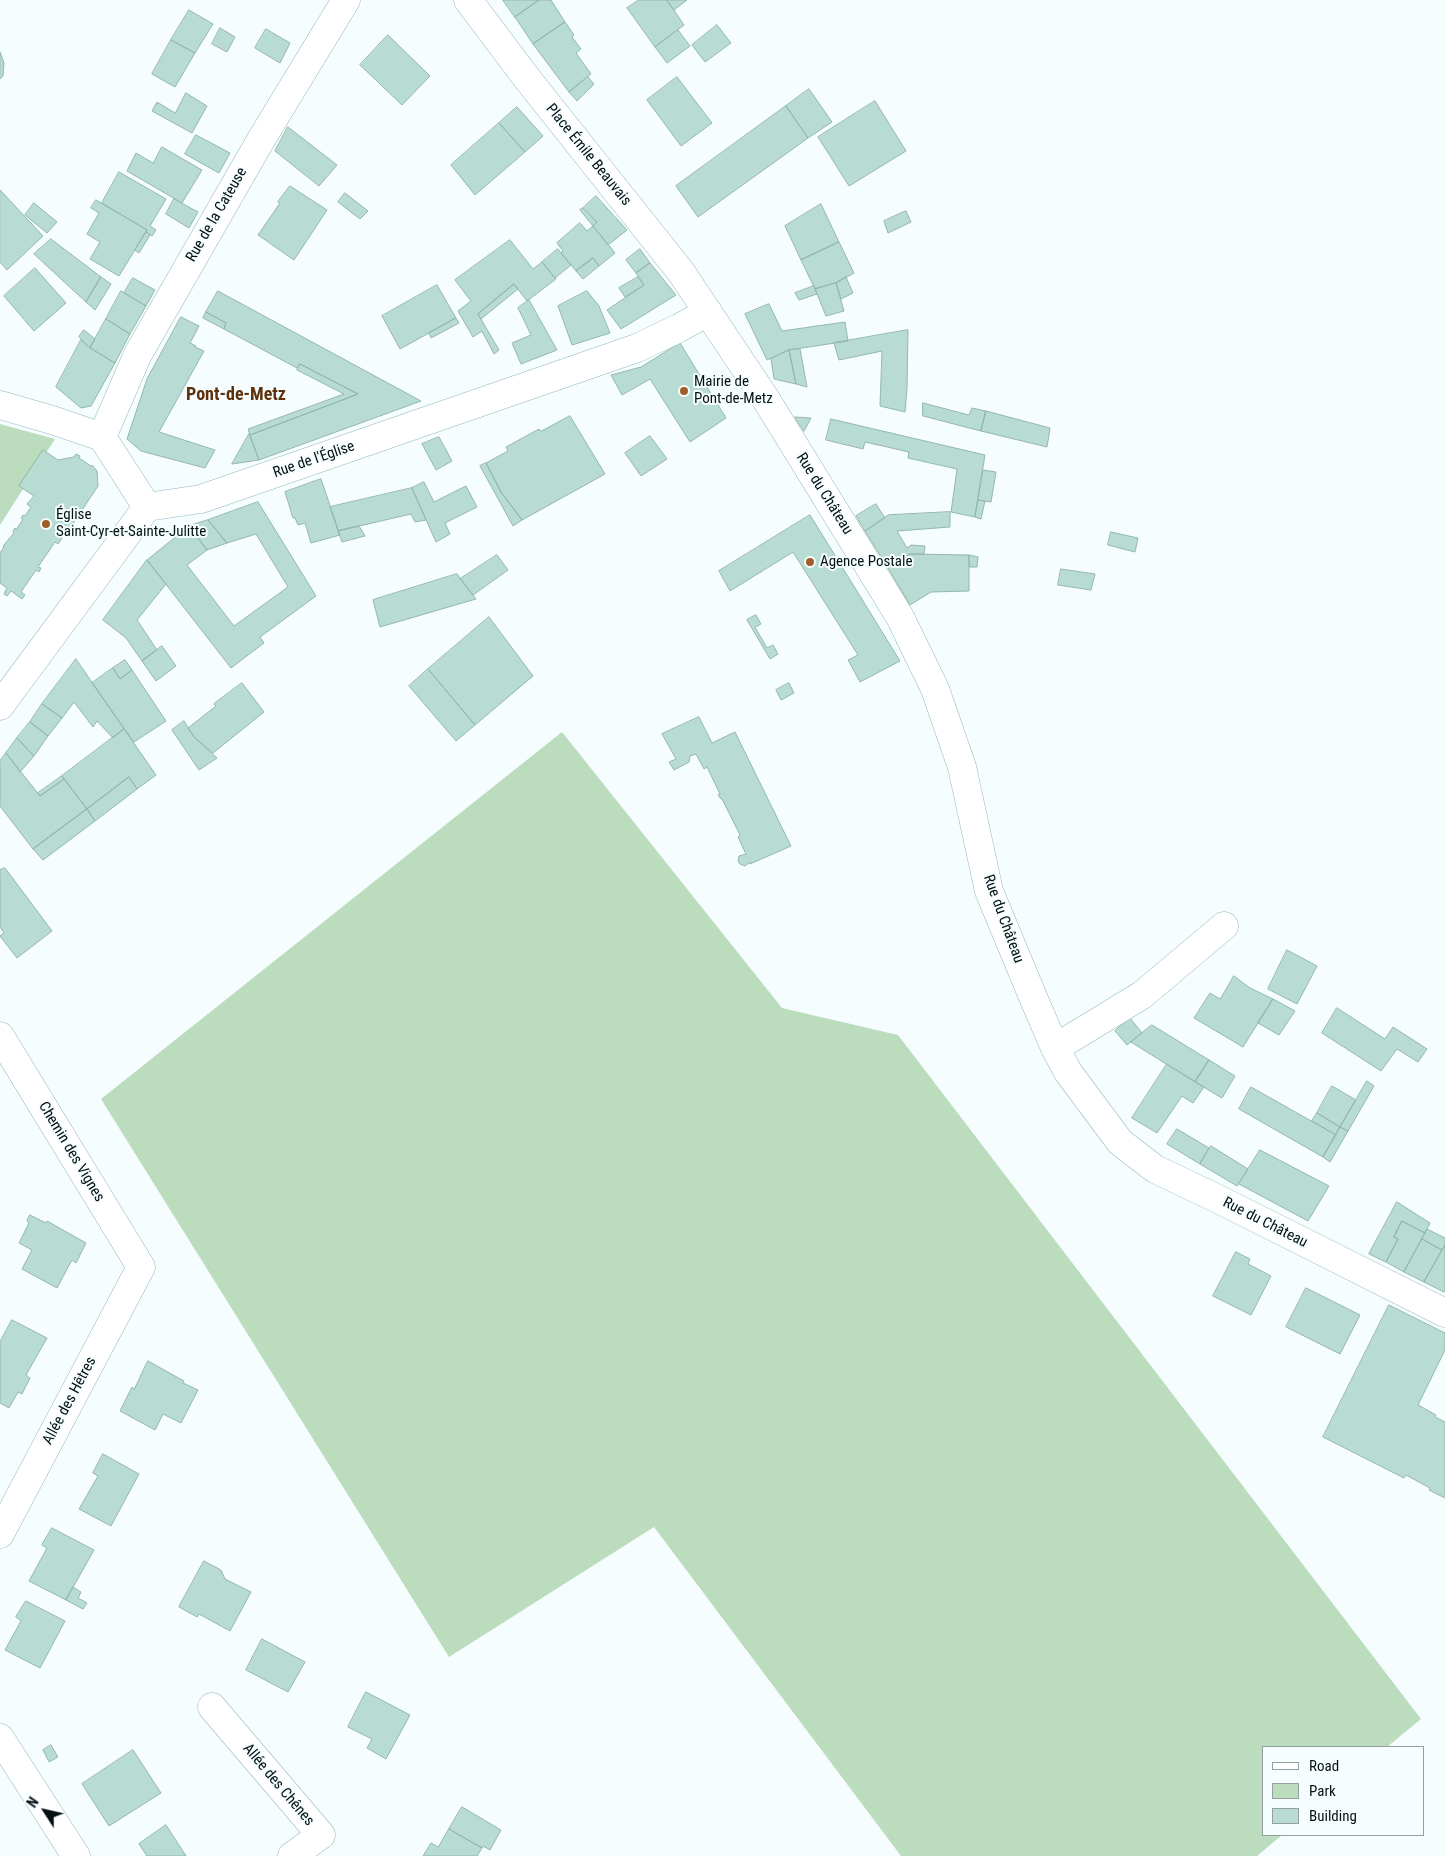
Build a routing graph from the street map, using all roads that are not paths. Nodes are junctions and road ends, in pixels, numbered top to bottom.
1 (346, 0) edge
2 (468, 0) edge
3 (708, 312) junction
4 (3, 398) edge
5 (102, 437) junction
6 (147, 507) junction
7 (0, 706) edge
8 (1224, 926) dead end
9 (0, 1036) edge
10 (1055, 1048) junction
11 (141, 1267) joint
12 (1445, 1313) edge
13 (0, 1534) edge
14 (212, 1707) dead end
15 (0, 1738) edge
16 (76, 1856) edge
17 (292, 1856) edge

1 - 5 street, Rue de la Cateuse
2 - 3 street, Place Émile Beauvais
3 - 6 street, Rue de l'Église
3 - 10 street, Rue du Château
4 - 5 street
5 - 6 street
6 - 7 street
8 - 10 street
9 - 11 street, Chemin des Vignes
10 - 12 street, Rue du Château
11 - 13 street, Allée des Hêtres
14 - 17 street, Allée des Chênes
15 - 16 street

